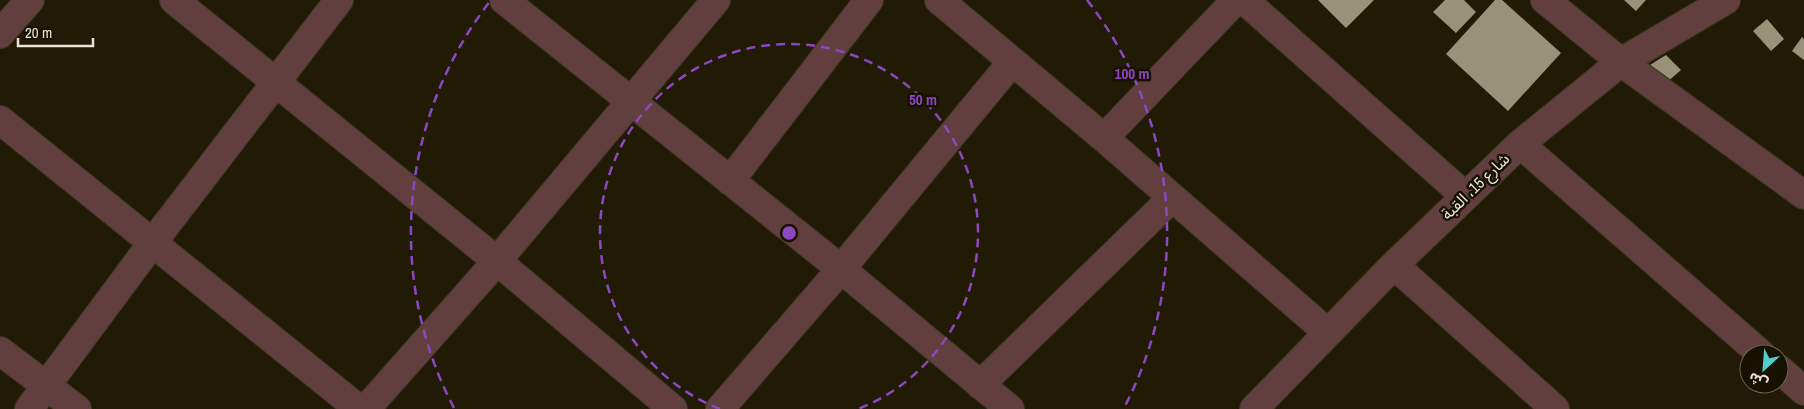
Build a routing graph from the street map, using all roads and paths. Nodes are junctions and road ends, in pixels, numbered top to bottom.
1 (30, 0) edge
2 (174, 0) edge
3 (339, 0) edge
4 (504, 0) edge
5 (716, 0) edge
6 (869, 0) edge
7 (939, 0) edge
8 (1236, 0) edge
9 (1244, 0) edge
10 (1545, 0) edge
11 (1726, 0) edge
12 (0, 34) edge
13 (1012, 62) junction
14 (1621, 62) junction
15 (276, 82) junction
16 (632, 103) junction
17 (0, 120) edge
18 (1104, 138) junction
19 (1520, 144) junction
20 (730, 181) junction
21 (1804, 195) edge
22 (1465, 196) junction
23 (1172, 198) junction
24 (153, 242) junction
25 (497, 261) junction
26 (1394, 265) junction
27 (841, 269) junction
28 (1327, 332) junction
29 (1750, 344) edge
30 (0, 351) edge
31 (1789, 378) edge
32 (46, 385) junction
33 (980, 385) junction
34 (1804, 391) edge
35 (29, 409) edge
36 (77, 409) edge
37 (359, 409) edge
38 (366, 409) edge
39 (673, 409) edge
40 (720, 409) edge
41 (1010, 409) edge
42 (1254, 409) edge
43 (1555, 409) edge

1 - 12 street
2 - 15 street
3 - 15 street
4 - 16 street
5 - 16 street
6 - 20 street
7 - 13 street
8 - 18 street
9 - 22 street
10 - 14 street
11 - 14 street, شارع 15، القبة
13 - 18 street
13 - 27 street
14 - 19 street, شارع 15، القبة
14 - 21 street
15 - 24 street
15 - 25 street
16 - 20 street
16 - 25 street
17 - 24 street
18 - 23 street
19 - 22 street, شارع 15، القبة
19 - 29 street
20 - 27 street
22 - 26 street, شارع 15، القبة
23 - 28 street
23 - 33 street
24 - 32 street
24 - 37 street
25 - 38 street
25 - 39 street
26 - 28 street, شارع 15، القبة
26 - 43 street
27 - 33 street
27 - 40 street
28 - 42 street, شارع 15، القبة
30 - 32 street
31 - 34 street
32 - 35 street
32 - 36 street
33 - 41 street

